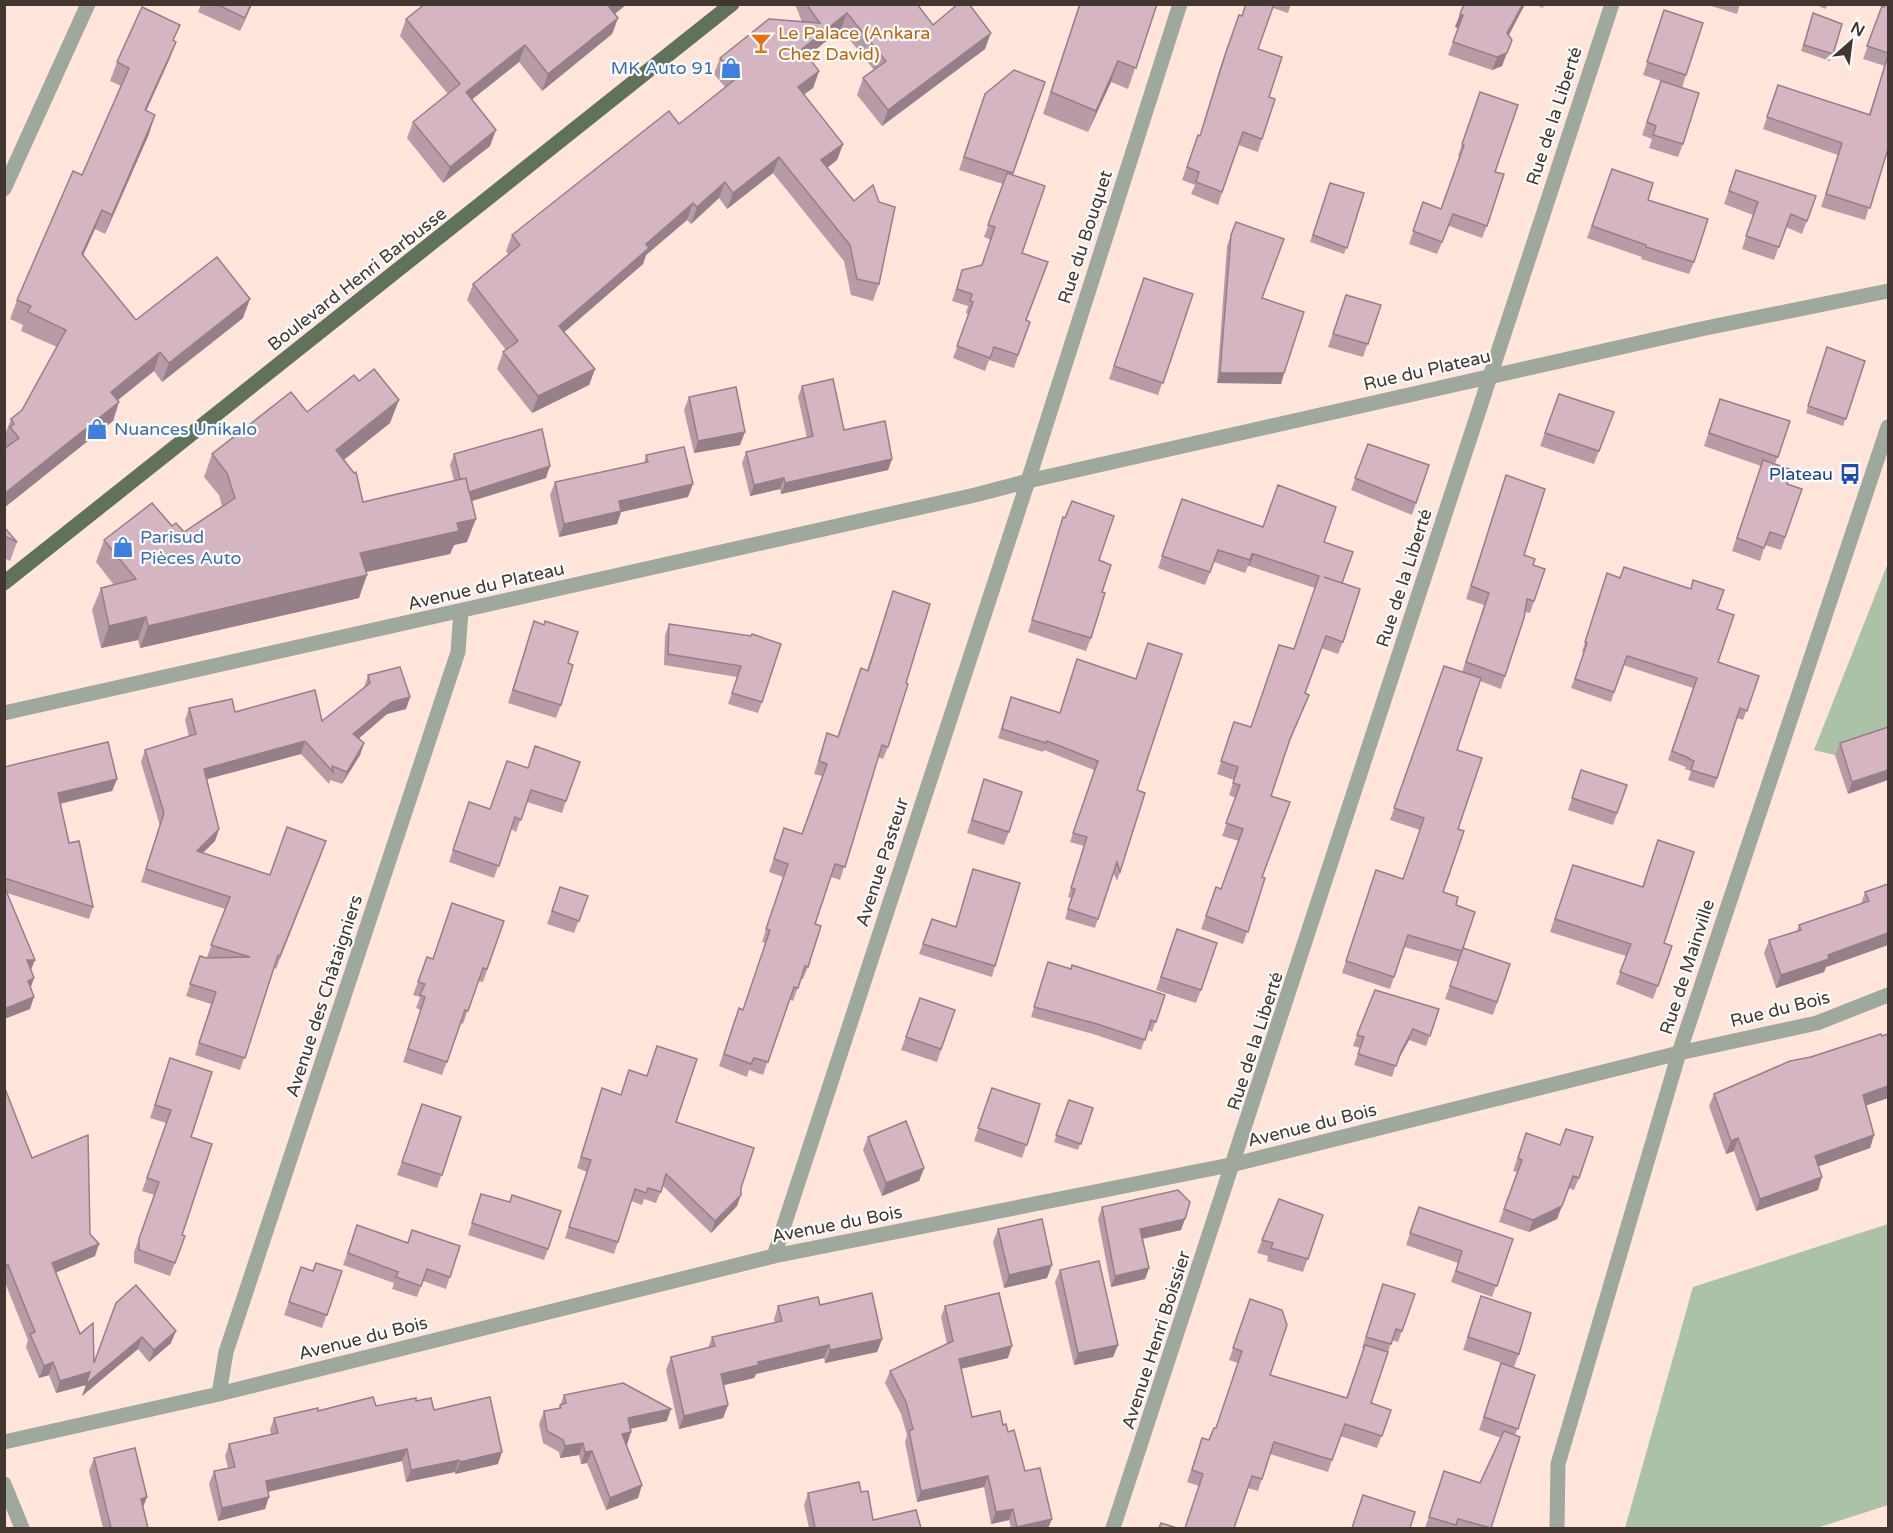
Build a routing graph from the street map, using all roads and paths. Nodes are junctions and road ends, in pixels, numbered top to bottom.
1 (88, 4) edge
2 (732, 4) edge
3 (1179, 4) edge
4 (1612, 4) edge
5 (4, 189) edge
6 (1888, 291) edge
7 (1490, 376) junction
8 (1888, 427) edge
9 (1028, 481) junction
10 (975, 495) joint
11 (4, 583) edge
12 (461, 611) junction
13 (4, 713) edge
14 (1888, 995) edge
15 (1679, 1053) junction
16 (1235, 1164) junction
17 (774, 1256) junction
18 (219, 1394) junction
19 (4, 1442) edge
20 (4, 1484) edge
21 (22, 1528) edge
22 (1113, 1528) edge
23 (1557, 1528) edge

1 - 5 street
2 - 11 main road, Boulevard Henri Barbusse
3 - 9 street, Rue du Bouquet
4 - 7 street, Rue de la Liberté
6 - 7 street, Rue du Plateau
7 - 9 street, Rue du Plateau
7 - 16 street, Rue de la Liberté
8 - 15 street, Rue de Mainville
9 - 10 street, Rue du Plateau
9 - 17 street, Avenue Pasteur
10 - 12 street, Avenue du Plateau
12 - 13 street, Avenue du Plateau
12 - 18 street, Avenue des Châtaigniers
14 - 15 street, Rue du Bois
15 - 16 street, Avenue du Bois
15 - 23 street, Rue de Mainville
16 - 17 street, Avenue du Bois
16 - 22 street, Avenue Henri Boissier
17 - 18 street, Avenue du Bois
18 - 19 street, Avenue du Bois
20 - 21 street

